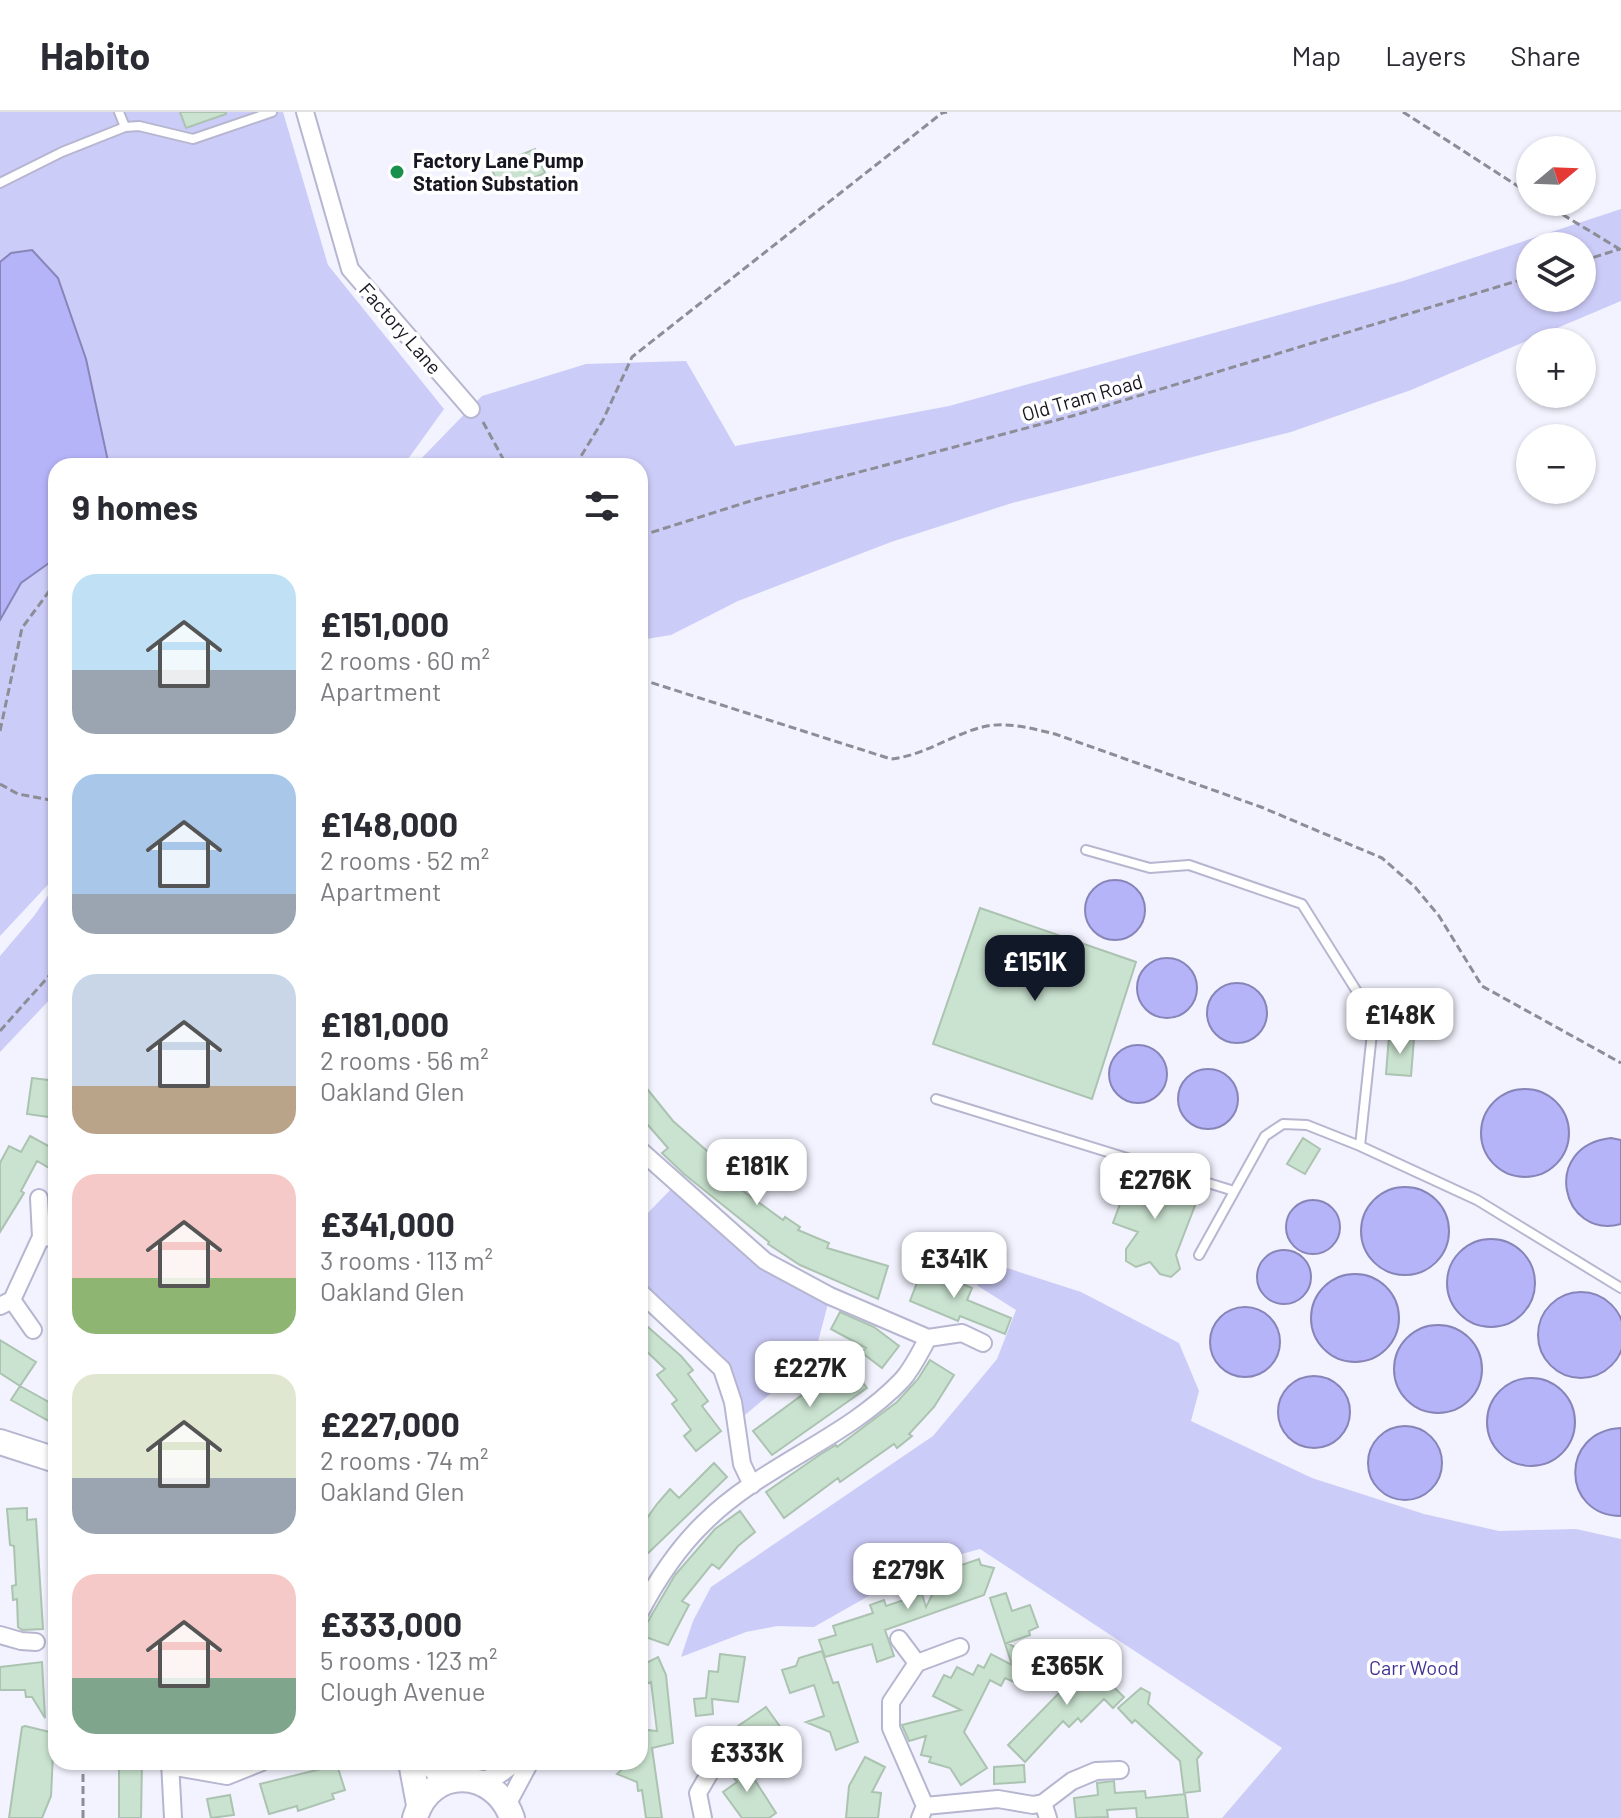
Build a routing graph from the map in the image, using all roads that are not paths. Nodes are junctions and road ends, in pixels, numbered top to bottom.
1 (119, 112) edge
2 (272, 112) edge
3 (305, 112) edge
4 (125, 127) junction
5 (0, 183) edge
6 (468, 405) road end
7 (1086, 850) dead end
8 (936, 1099) dead end
9 (1360, 1146) junction
10 (648, 1157) edge
11 (1234, 1191) junction
12 (39, 1198) dead end
13 (48, 1238) edge
14 (1199, 1255) dead end
15 (1621, 1288) edge
16 (648, 1300) edge
17 (6, 1303) edge
18 (33, 1330) dead end
19 (928, 1338) junction
20 (983, 1343) dead end
21 (0, 1442) edge
22 (48, 1457) edge
23 (752, 1485) junction
24 (648, 1597) edge
25 (0, 1635) edge
26 (899, 1639) dead end
27 (36, 1642) dead end
28 (960, 1647) dead end
29 (917, 1663) junction
30 (719, 1757) dead end
31 (170, 1770) edge
32 (198, 1770) edge
33 (242, 1770) edge
34 (412, 1770) edge
35 (437, 1770) edge
36 (506, 1770) edge
37 (527, 1770) edge
38 (1120, 1770) dead end
39 (447, 1781) junction
40 (479, 1781) junction
41 (1046, 1810) edge
42 (417, 1811) edge
43 (510, 1812) edge
44 (922, 1812) edge
45 (173, 1818) edge
46 (703, 1818) edge

1 - 4 lane
2 - 4 lane
3 - 6 street, Factory Lane
4 - 5 lane
7 - 9 lane
8 - 11 lane
9 - 11 lane
9 - 15 lane
10 - 19 street
11 - 14 lane
12 - 13 street
13 - 17 street
16 - 23 street
17 - 18 street
19 - 20 street
19 - 23 street
21 - 22 street
23 - 24 street
25 - 27 street
26 - 29 street
28 - 29 street
29 - 44 street
30 - 46 street
31 - 45 street
32 - 33 street
34 - 42 street
35 - 39 street
36 - 40 street
37 - 43 street
38 - 41 street
39 - 40 street
39 - 42 street
40 - 43 street
41 - 44 street

